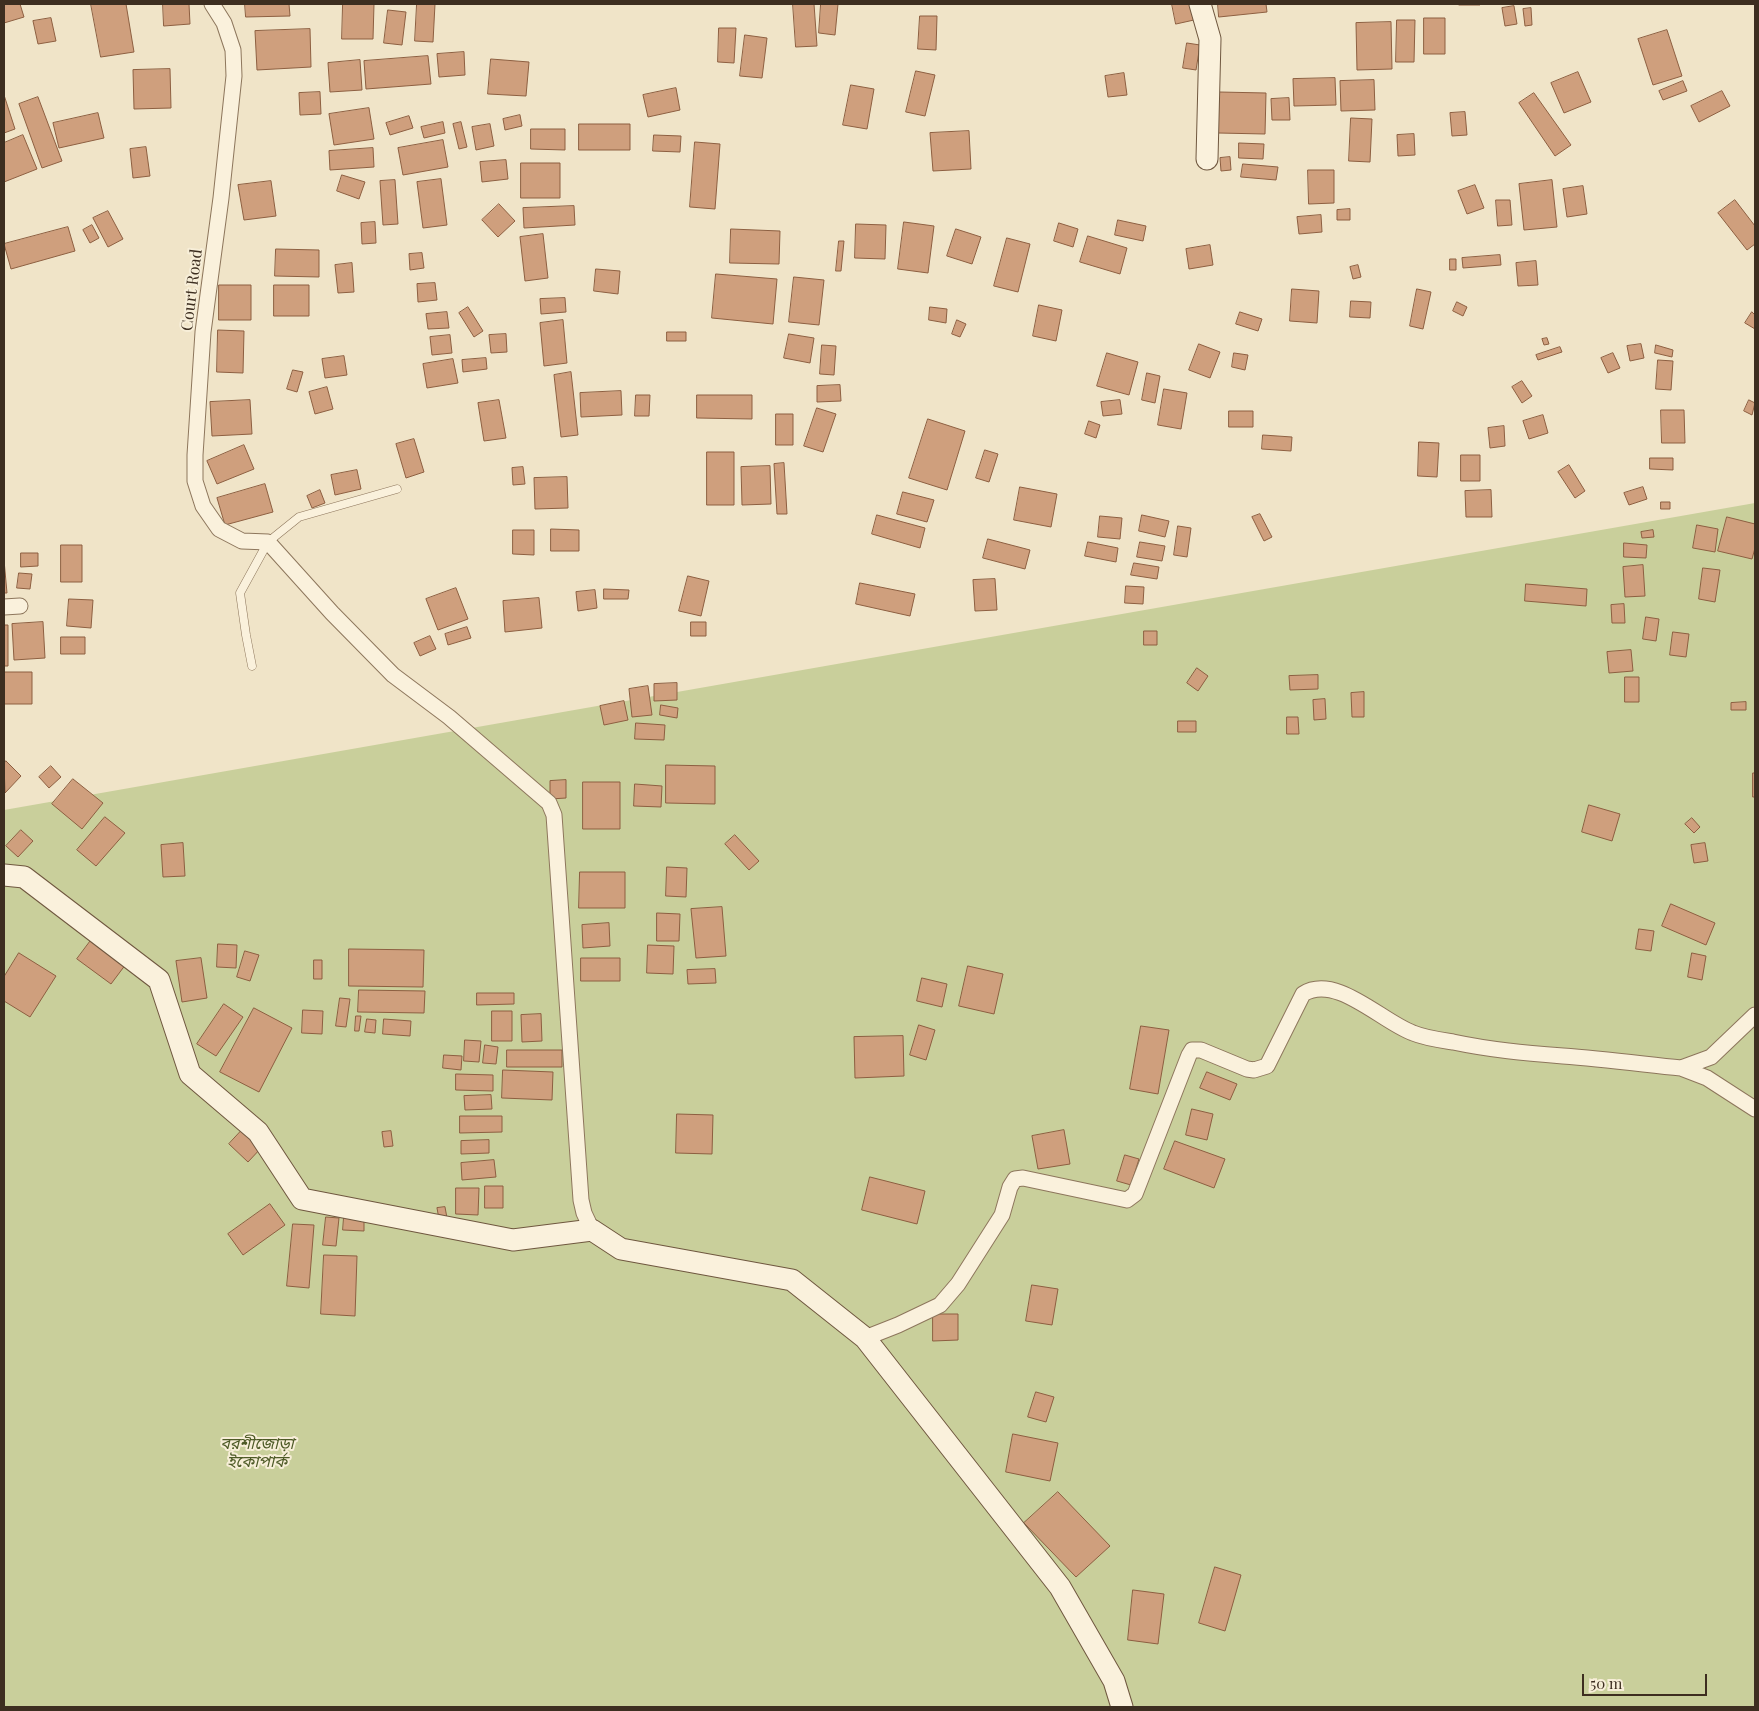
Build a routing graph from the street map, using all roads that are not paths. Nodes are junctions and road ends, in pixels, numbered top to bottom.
1 (212, 4) edge
2 (1200, 4) edge
3 (1207, 159) dead end
4 (397, 489) dead end
5 (268, 542) junction
6 (20, 606) dead end
7 (4, 607) edge
8 (252, 666) dead end
9 (4, 874) edge
10 (1755, 1015) edge
11 (1681, 1068) junction
12 (1755, 1108) edge
13 (592, 1230) junction
14 (865, 1338) junction
15 (1122, 1707) edge

1 - 5 street, Court Road
2 - 3 street
4 - 5 lane
5 - 8 lane
5 - 13 street
6 - 7 street
9 - 13 street
10 - 11 street
11 - 12 street
11 - 14 street
13 - 14 street
14 - 15 street

